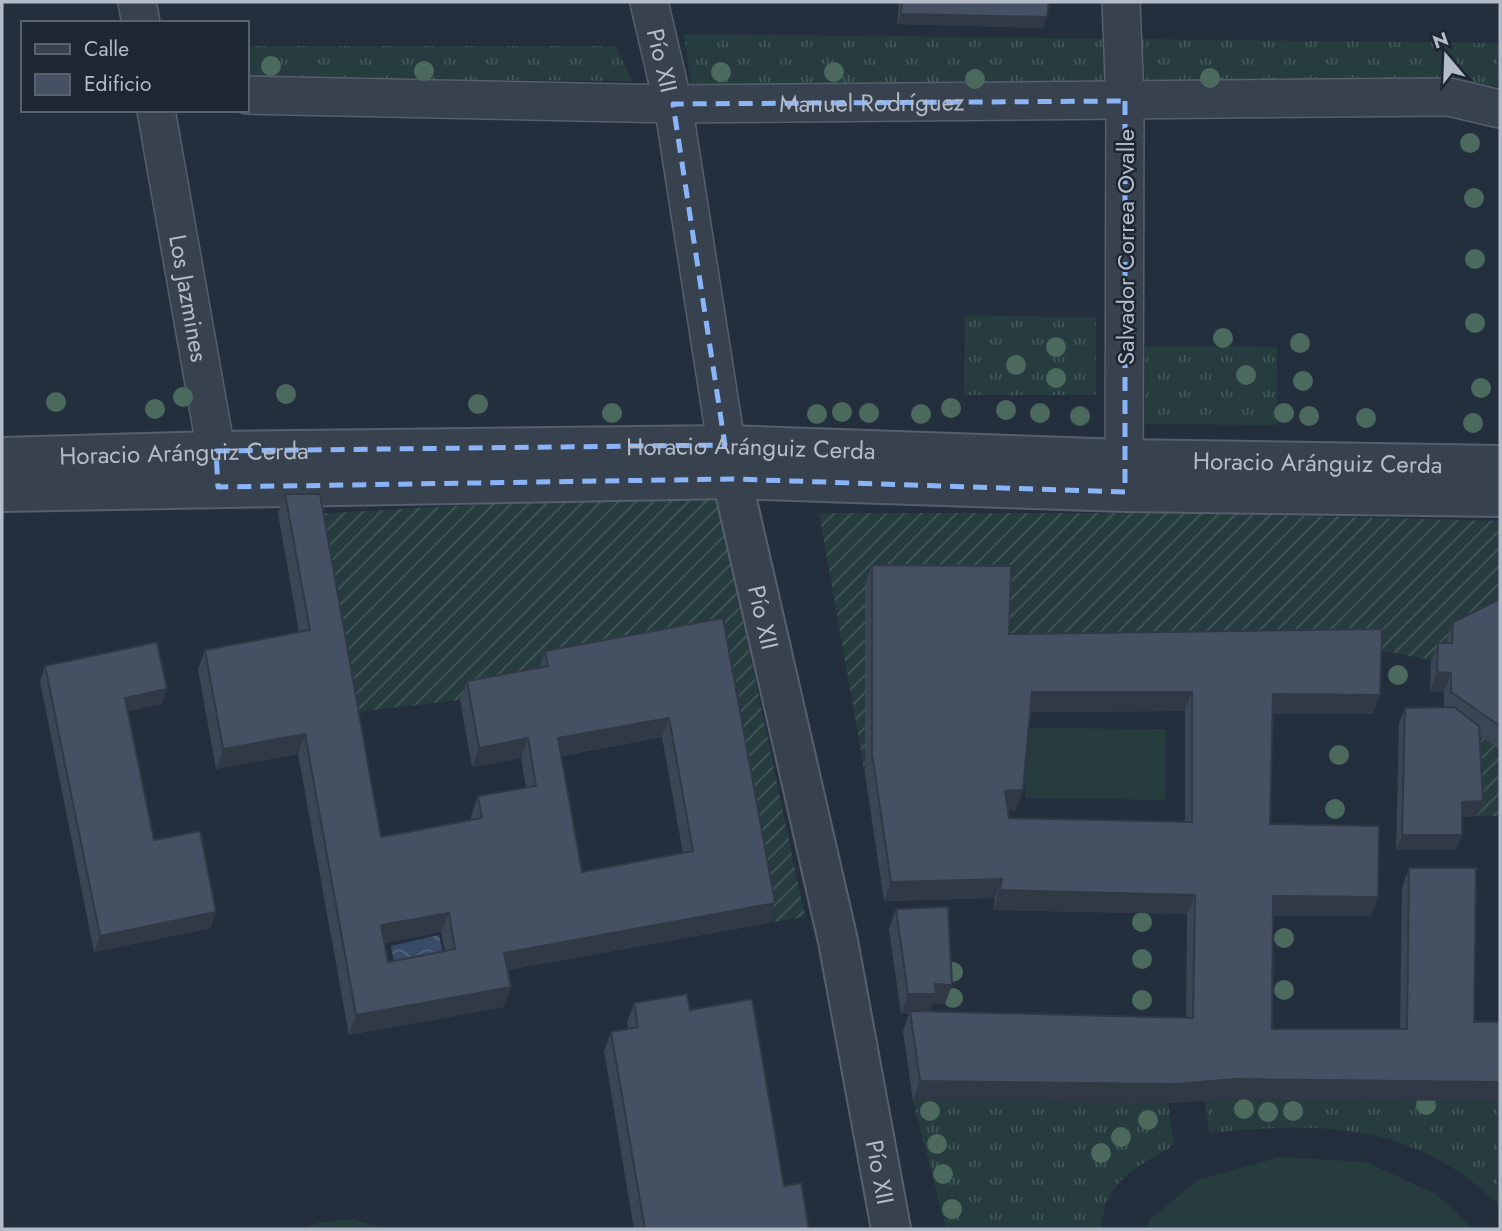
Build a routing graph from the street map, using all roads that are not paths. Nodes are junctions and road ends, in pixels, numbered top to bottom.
1 (137, 2) edge
2 (649, 2) edge
3 (1121, 2) edge
4 (141, 21) edge
5 (248, 95) edge
6 (1125, 101) junction
7 (673, 104) junction
8 (1498, 108) edge
9 (156, 112) edge
10 (2, 457) edge
11 (729, 462) junction
12 (1500, 465) edge
13 (217, 469) junction
14 (1124, 476) junction
15 (2, 492) edge
16 (1500, 497) edge
17 (891, 1229) edge

1 - 4 street
2 - 7 street, Pío XII
3 - 6 street, Salvador Correa Ovalle
5 - 7 street, Manuel Rodríguez
6 - 7 street, Manuel Rodríguez
6 - 8 street, Manuel Rodríguez
6 - 14 street, Salvador Correa Ovalle
7 - 11 street, Pío XII
9 - 13 street, Los Jazmines
10 - 13 street, Horacio Aránguiz Cerda
11 - 13 street, Horacio Aránguiz Cerda
11 - 14 street, Horacio Aránguiz Cerda
11 - 17 street, Pío XII
12 - 14 street, Horacio Aránguiz Cerda
13 - 15 street, Horacio Aránguiz Cerda
14 - 16 street, Horacio Aránguiz Cerda

